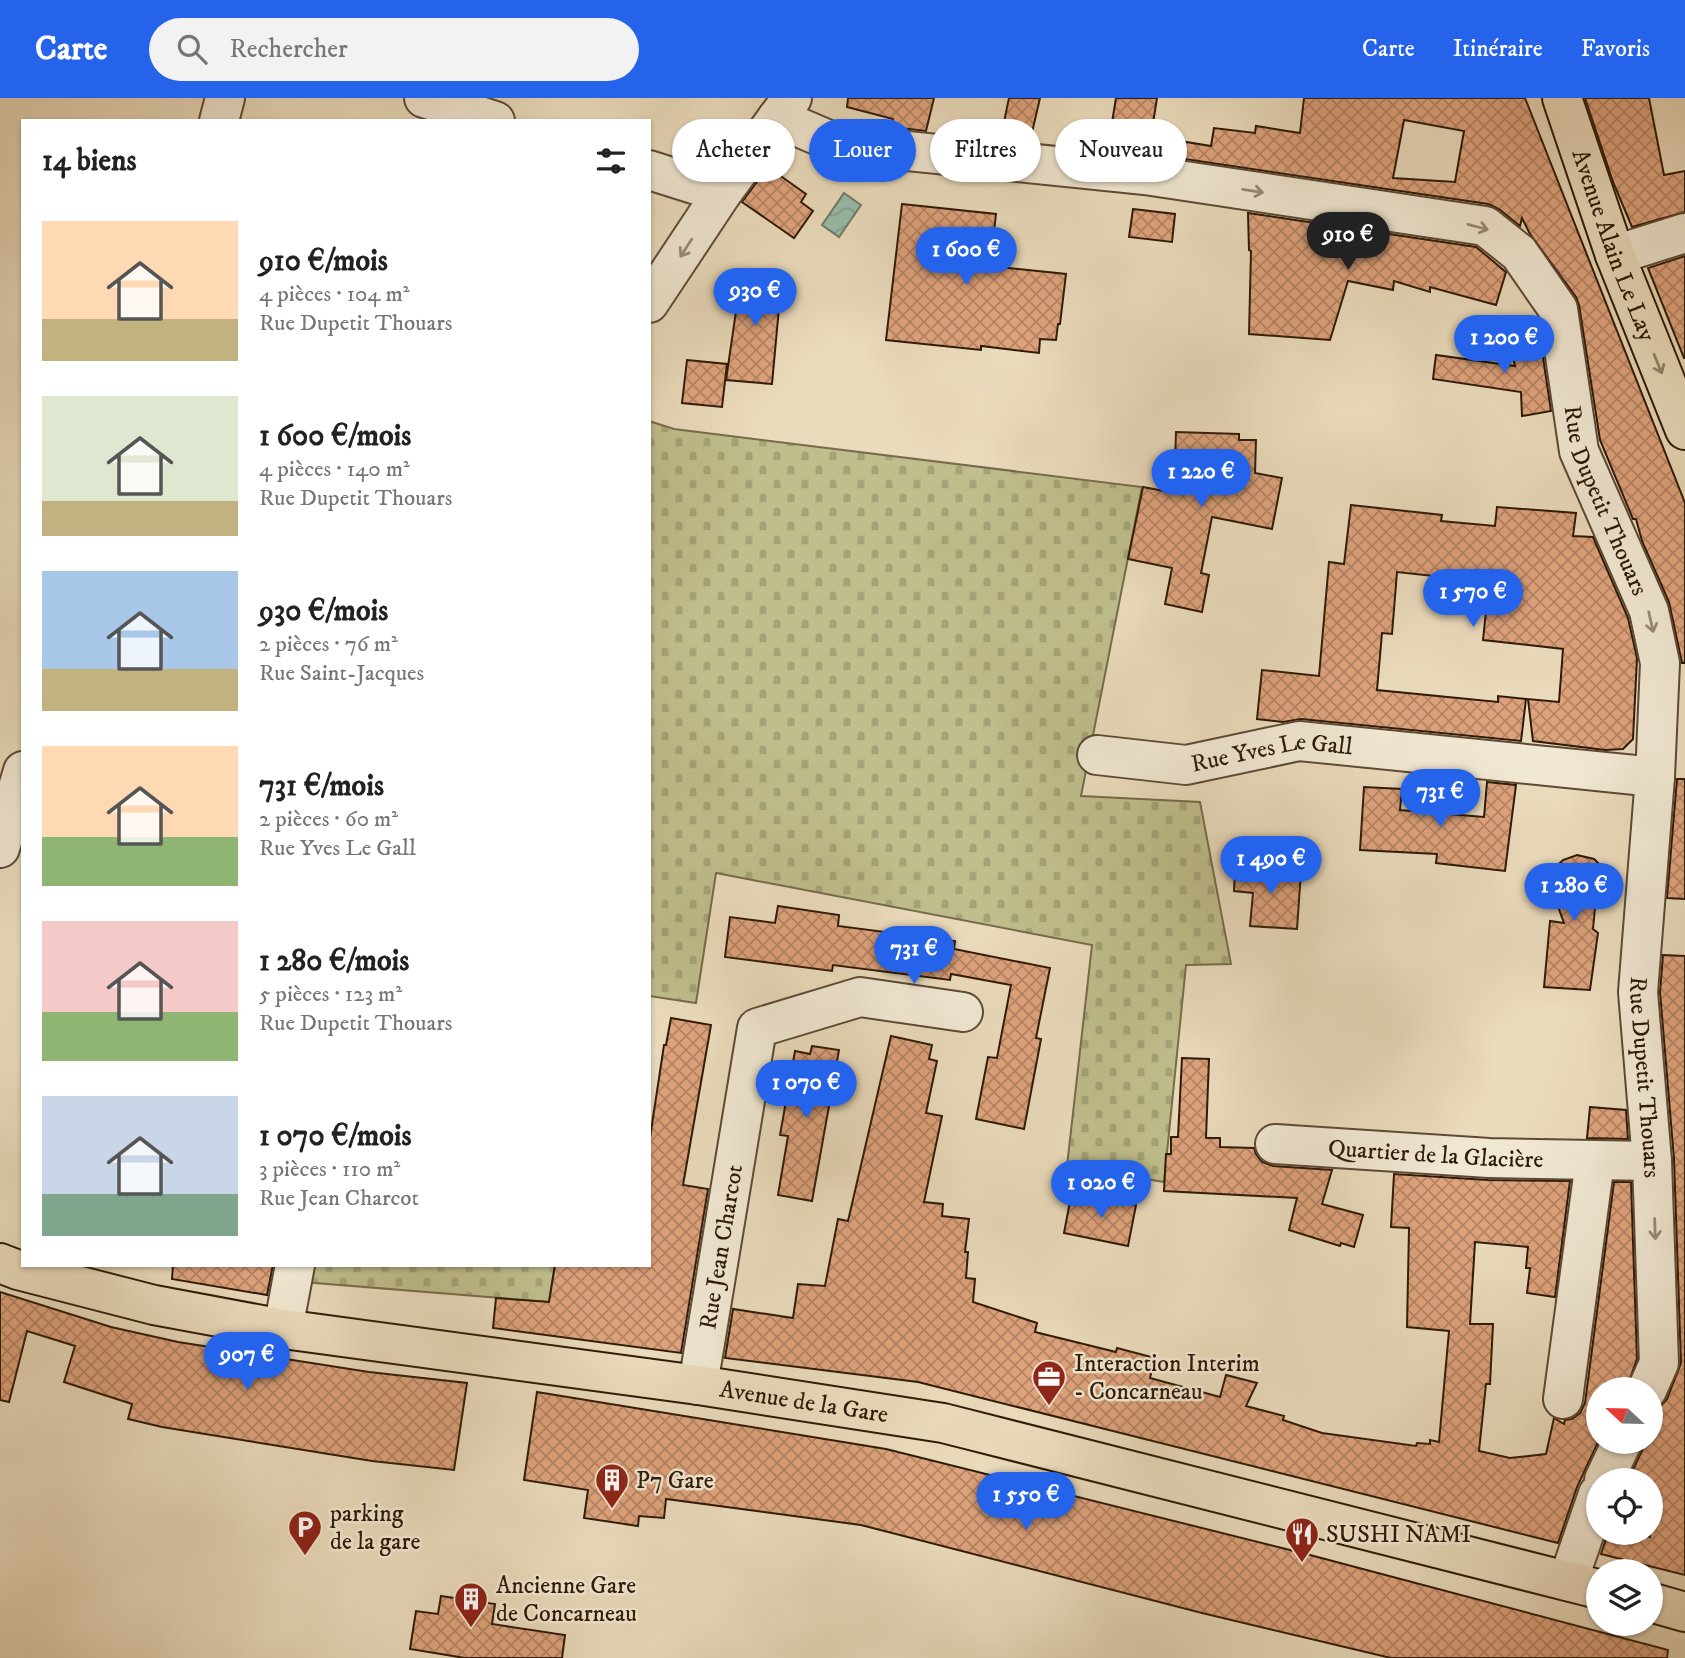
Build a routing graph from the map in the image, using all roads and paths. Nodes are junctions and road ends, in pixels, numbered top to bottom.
1 (225, 98) edge
2 (424, 98) edge
3 (1562, 98) edge
4 (784, 108) edge
5 (220, 119) edge
6 (489, 119) edge
7 (651, 171) edge
8 (722, 193) junction
9 (1685, 233) edge
10 (1615, 255) junction
11 (651, 300) edge
12 (1685, 430) edge
13 (1097, 755) dead end
14 (1655, 777) junction
15 (21, 778) edge
16 (0, 848) edge
17 (963, 1012) dead end
18 (1275, 1144) dead end
19 (1595, 1161) junction
20 (1652, 1161) junction
21 (0, 1263) edge
22 (295, 1267) edge
23 (283, 1329) junction
24 (1653, 1377) edge
25 (698, 1385) junction
26 (1563, 1399) dead end
27 (1590, 1545) edge
28 (1583, 1585) edge
29 (1663, 1606) edge
30 (1685, 1612) edge

1 - 5 street
2 - 6 street
3 - 10 main road, Avenue Alain Le Lay
4 - 8 street
4 -> 14 street, Rue Dupetit Thouars
7 - 8 street
8 -> 11 street
9 - 10 street
10 -> 12 main road, Avenue Alain Le Lay
13 - 14 street, Rue Yves Le Gall
14 - 20 street, Rue Dupetit Thouars
15 - 16 street
17 - 25 street, Rue Jean Charcot
18 - 19 street, Quartier de la Glacière
19 - 20 street, Quartier de la Glacière
19 - 26 street
20 -> 24 street, Rue Dupetit Thouars
21 - 23 main road, Avenue de la Gare
22 - 23 street
23 - 25 main road, Avenue de la Gare
25 - 28 main road, Avenue de la Gare
27 - 28 street
29 - 30 main road

